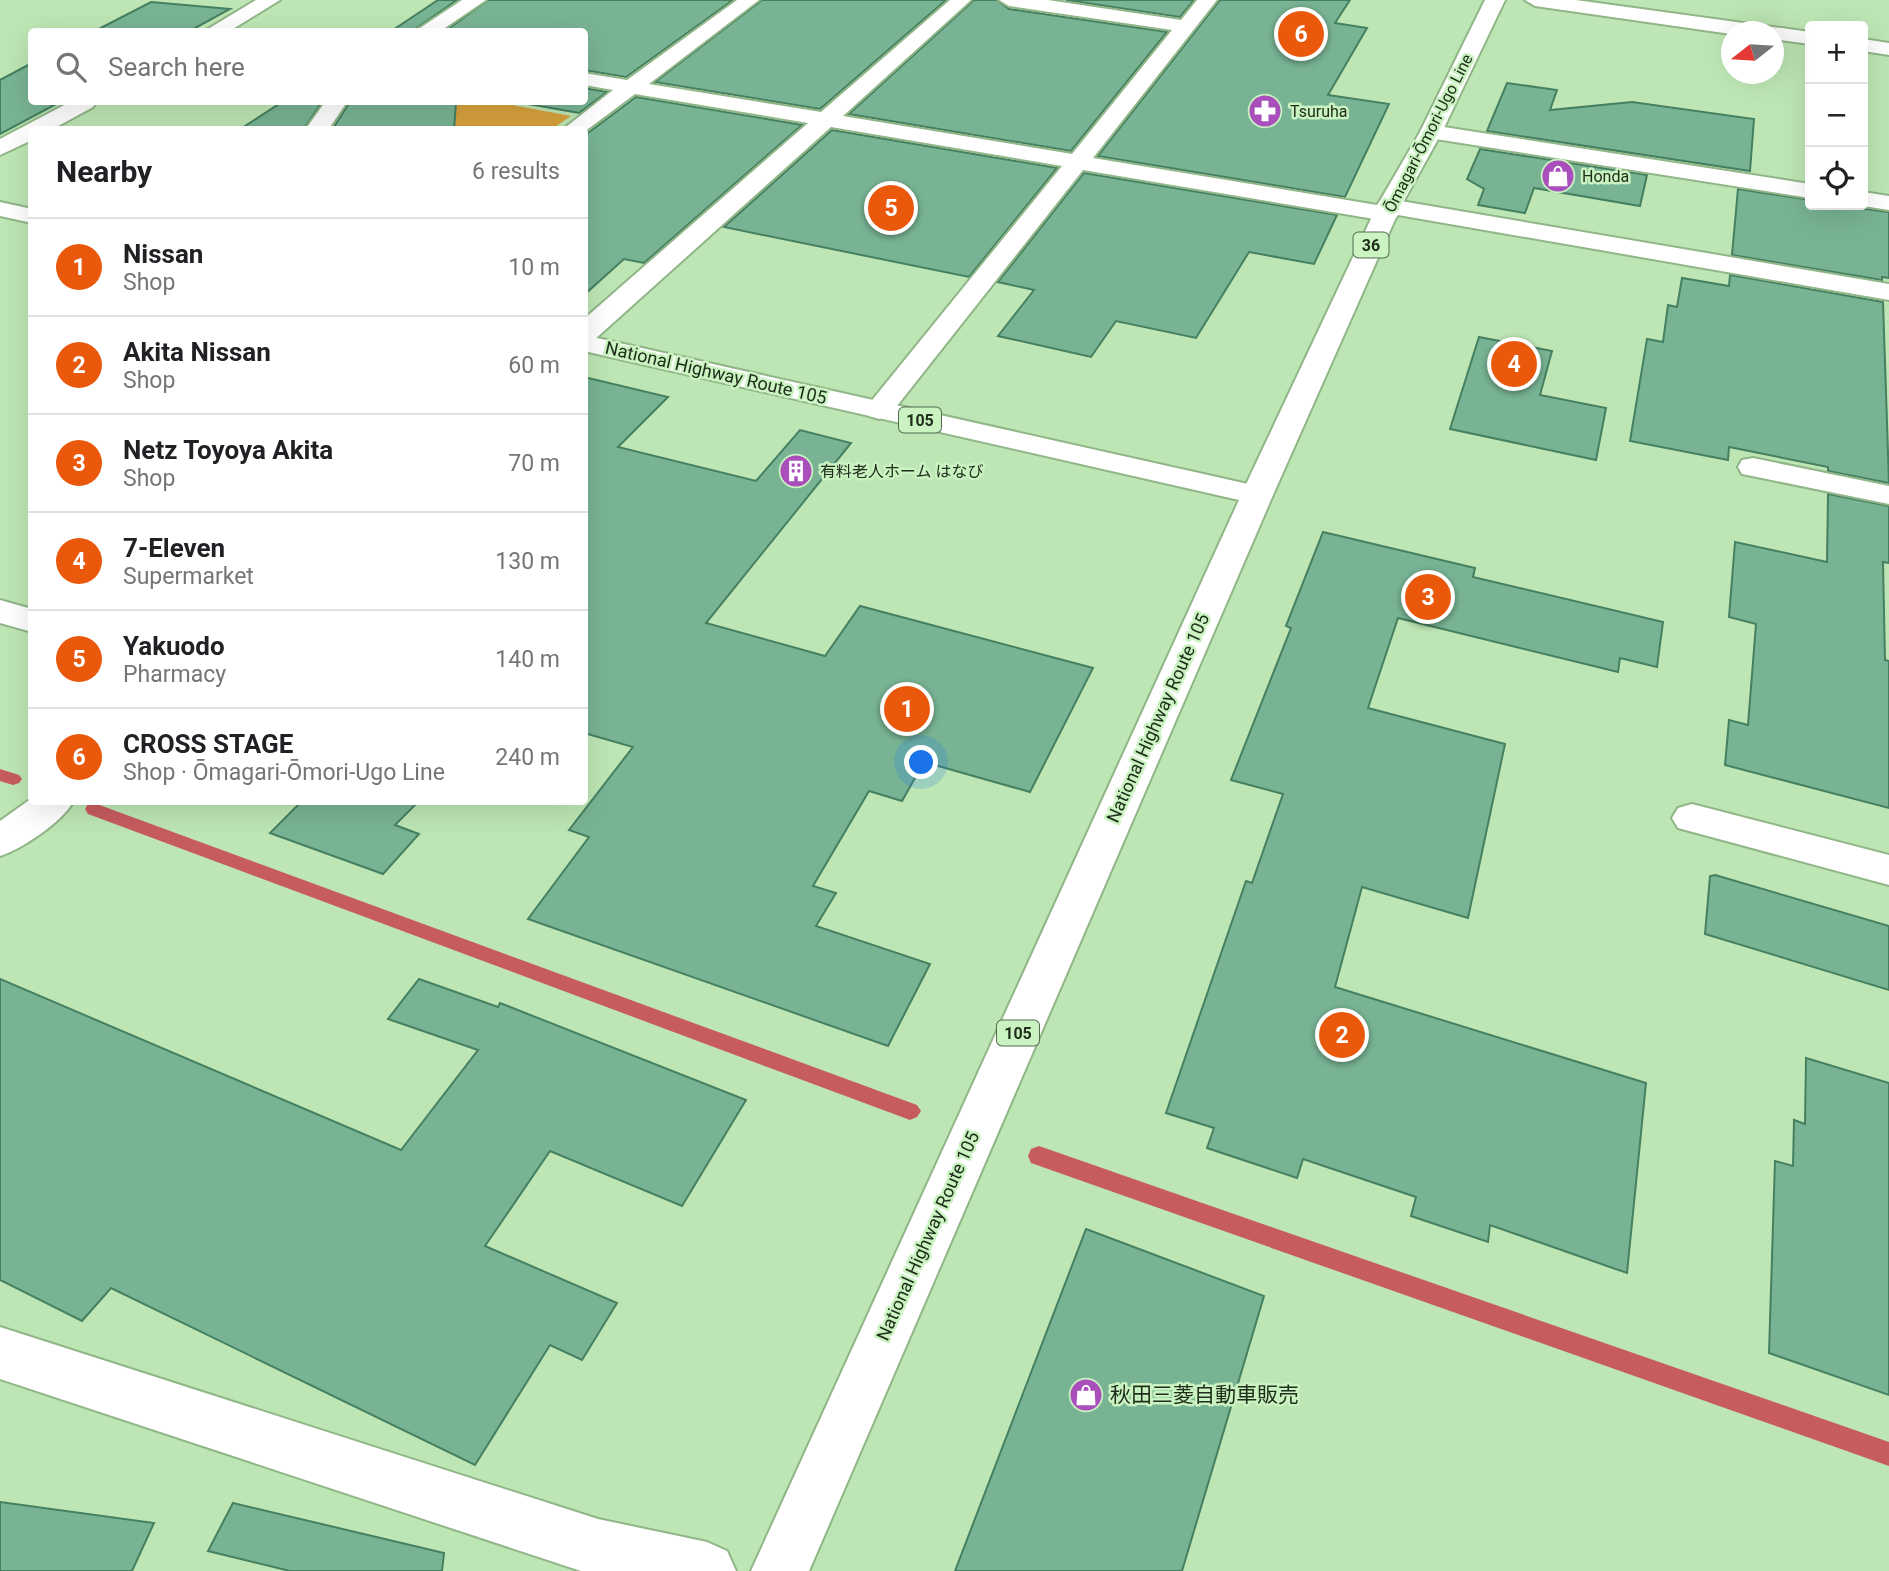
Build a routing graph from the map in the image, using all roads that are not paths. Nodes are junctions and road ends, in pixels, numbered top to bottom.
1 (270, 0) edge
2 (476, 0) edge
3 (749, 0) edge
4 (961, 0) edge
5 (1009, 0) edge
6 (1207, 0) edge
7 (1494, 0) edge
8 (1535, 0) edge
9 (1184, 26) junction
10 (1721, 26) edge
11 (220, 28) edge
12 (430, 28) edge
13 (1784, 34) edge
14 (1805, 37) edge
15 (1868, 46) edge
16 (1889, 49) edge
17 (588, 80) edge
18 (631, 87) junction
19 (79, 105) edge
20 (334, 105) edge
21 (825, 120) junction
22 (40, 126) edge
23 (319, 126) edge
24 (578, 126) edge
25 (1431, 132) junction
26 (28, 133) edge
27 (0, 148) edge
28 (1078, 162) junction
29 (1805, 190) edge
30 (1868, 200) edge
31 (1889, 203) edge
32 (0, 209) edge
33 (1387, 210) junction
34 (28, 215) edge
35 (1889, 292) edge
36 (588, 330) edge
37 (588, 344) edge
38 (879, 410) junction
39 (1753, 467) dead end
40 (1257, 495) junction
41 (1889, 495) edge
42 (0, 611) edge
43 (28, 620) edge
44 (50, 805) edge
45 (1692, 818) dead end
46 (0, 841) edge
47 (1889, 870) edge
48 (0, 1353) edge
49 (586, 1560) edge
50 (707, 1571) edge
51 (780, 1571) edge

1 - 11 main road
2 - 12 main road
3 - 18 main road
4 - 21 main road
5 - 9 main road
6 - 9 main road
7 - 25 main road, Ōmagari-Ōmori-Ugo Line / 36
8 - 10 main road
9 - 28 main road
13 - 14 main road
15 - 16 main road
17 - 18 main road
18 - 21 main road
18 - 24 main road
19 - 22 main road
20 - 23 main road
21 - 28 main road
21 - 36 main road
25 - 29 main road
25 - 33 main road, Ōmagari-Ōmori-Ugo Line / 36
26 - 27 main road
28 - 33 main road
28 - 38 main road
30 - 31 main road
32 - 34 main road
33 - 35 main road
33 - 40 main road, Ōmagari-Ōmori-Ugo Line / 36
37 - 38 main road, National Highway Route 105 / 105
38 - 40 main road, National Highway Route 105 / 105
39 - 41 main road
40 - 51 main road, National Highway Route 105 / 105
42 - 43 main road
44 - 46 main road
45 - 47 main road
48 - 49 main road
49 - 50 main road

